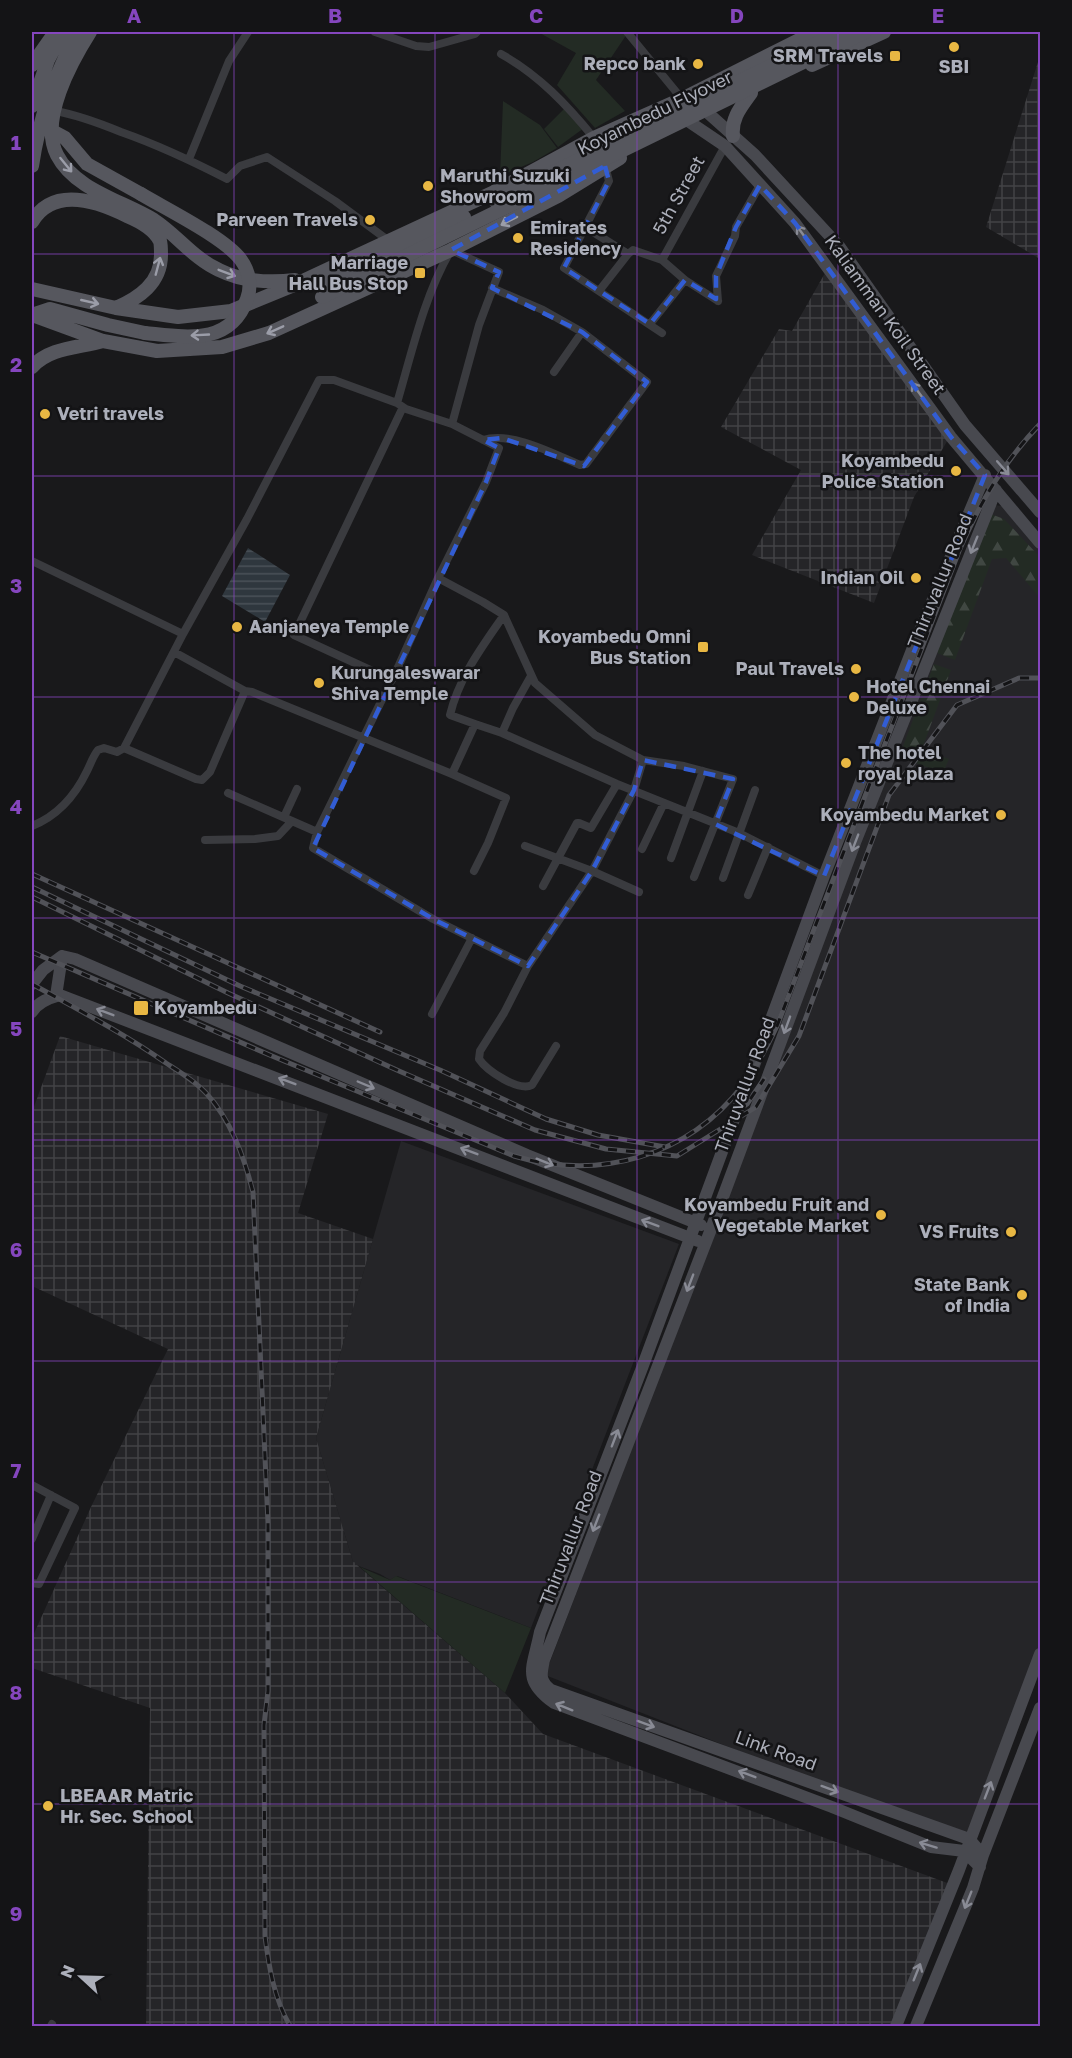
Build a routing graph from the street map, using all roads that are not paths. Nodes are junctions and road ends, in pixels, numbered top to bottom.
1 (55, 32) edge
2 (63, 32) edge
3 (78, 32) edge
4 (90, 32) edge
5 (248, 32) edge
6 (375, 32) edge
7 (477, 32) edge
8 (627, 32) edge
9 (816, 32) edge
10 (840, 32) edge
11 (865, 32) edge
12 (884, 32) edge
13 (501, 54) dead end
14 (32, 65) edge
15 (751, 93) junction
16 (682, 99) junction
17 (32, 106) edge
18 (55, 111) junction
19 (708, 113) junction
20 (688, 121) junction
21 (52, 131) junction
22 (594, 138) junction
23 (729, 141) junction
24 (189, 159) junction
25 (546, 163) junction
26 (32, 166) edge
27 (605, 166) junction
28 (760, 185) junction
29 (558, 196) junction
30 (32, 222) edge
31 (585, 227) junction
32 (388, 241) junction
33 (451, 250) junction
34 (628, 254) junction
35 (662, 260) junction
36 (685, 280) junction
37 (300, 282) junction
38 (492, 288) junction
39 (32, 289) edge
40 (323, 290) junction
41 (599, 291) junction
42 (116, 308) junction
43 (32, 315) edge
44 (306, 316) junction
45 (650, 324) junction
46 (582, 332) junction
47 (662, 333) dead end
48 (103, 341) junction
49 (32, 367) edge
50 (555, 372) dead end
51 (400, 405) junction
52 (452, 424) junction
53 (483, 440) junction
54 (985, 475) junction
55 (996, 490) junction
56 (1041, 512) edge
57 (1041, 543) edge
58 (32, 561) edge
59 (438, 578) junction
60 (504, 615) junction
61 (183, 633) junction
62 (174, 652) junction
63 (531, 676) junction
64 (392, 680) junction
65 (245, 691) junction
66 (475, 724) junction
67 (502, 733) junction
68 (364, 736) junction
69 (124, 748) junction
70 (643, 760) junction
71 (704, 771) junction
72 (452, 774) junction
73 (617, 784) junction
74 (297, 789) dead end
75 (634, 790) junction
76 (755, 790) dead end
77 (228, 793) dead end
78 (664, 803) junction
79 (689, 813) junction
80 (288, 819) junction
81 (715, 824) junction
82 (32, 826) edge
83 (317, 832) junction
84 (739, 833) junction
85 (205, 840) dead end
86 (525, 846) dead end
87 (768, 847) junction
88 (642, 849) dead end
89 (671, 858) dead end
90 (558, 860) junction
91 (592, 871) junction
92 (474, 872) dead end
93 (824, 876) junction
94 (694, 877) dead end
95 (723, 878) dead end
96 (543, 886) dead end
97 (639, 892) dead end
98 (748, 895) dead end
99 (472, 938) junction
100 (62, 956) junction
101 (528, 966) junction
102 (32, 984) edge
103 (56, 996) junction
104 (32, 1012) edge
105 (432, 1014) dead end
106 (556, 1046) dead end
107 (695, 1223) junction
108 (711, 1229) junction
109 (690, 1238) junction
110 (705, 1244) junction
111 (32, 1485) edge
112 (51, 1495) junction
113 (32, 1539) edge
114 (32, 1584) edge
115 (1041, 1654) edge
116 (551, 1690) joint
117 (1041, 1708) edge
118 (969, 1839) junction
119 (964, 1851) junction
120 (982, 1861) junction
121 (896, 2026) edge
122 (916, 2026) edge

1 - 14 main road
2 - 17 main road
3 - 26 main road
4 - 18 main road
5 - 24 street
6 - 7 street
8 - 16 street
9 - 16 main road
10 - 40 main road, Koyambedu Flyover, bridge
11 - 40 main road, Koyambedu Flyover, bridge
12 - 15 main road
13 - 22 street
15 - 19 main road
15 - 23 main road
16 - 22 main road
18 - 21 main road
18 - 24 street
19 - 20 main road
19 - 23 street
20 - 23 street, Kaliamman Koil Street
20 - 27 main road
21 -> 37 main road, Koyambedu Flyover
21 -> 43 main road, bridge
22 - 25 main road
23 - 28 street, Kaliamman Koil Street
23 - 35 street, 5th Street
23 -> 56 street, Kaliamman Koil Street
24 - 32 street
25 - 29 main road
25 - 32 main road
27 - 29 main road
27 - 31 street
28 - 36 street
54 -> 28 street, Kaliamman Koil Street
29 -> 33 main road
42 -> 30 main road
31 - 34 street
31 - 41 street
32 - 37 main road
33 - 38 street
33 - 44 main road
33 - 51 street
34 - 35 street
34 - 41 street
35 - 36 street
36 - 45 street
37 - 40 main road, Koyambedu Flyover
37 - 42 main road
38 - 46 street
38 - 52 street
39 -> 42 main road
40 - 44 main road, Koyambedu Flyover
41 - 45 street
43 - 48 main road
44 -> 48 main road
45 - 47 street
46 - 50 street
46 - 53 street
48 - 49 main road
51 - 52 street
51 - 61 street
51 - 64 street
52 - 53 street
53 - 59 street
54 - 55 street, Kaliamman Koil Street
54 - 93 street
55 - 57 street, Kaliamman Koil Street
55 -> 108 street, Thiruvallur Road
58 - 61 street
59 - 60 street
59 - 64 street
60 - 63 street
60 - 66 street
61 - 62 street
62 - 65 street
62 - 69 street
63 - 67 street
63 - 70 street
64 - 68 street
65 - 68 street
65 - 69 street
66 - 67 street
66 - 72 street
67 - 73 street
68 - 72 street
68 - 83 street
69 - 82 street
70 - 71 street
70 - 75 street
71 - 79 street
71 - 81 street
72 - 92 street
73 - 75 street
73 - 90 street
74 - 80 street
75 - 78 street
75 - 91 street
76 - 84 street
77 - 80 street
78 - 79 street
78 - 88 street
79 - 81 street
79 - 89 street
80 - 83 street
80 - 85 street
81 - 84 street
81 - 94 street
83 - 99 street
84 - 87 street
84 - 95 street
86 - 90 street
87 - 93 street
87 - 98 street
90 - 91 street
90 - 96 street
91 - 97 street
91 - 101 street
93 - 107 street
99 - 101 street
99 - 105 street
100 - 102 street
100 - 103 street
100 -> 107 street
101 - 106 street
103 - 104 street
109 -> 103 street
107 - 108 street
107 - 109 street
108 - 110 street, Thiruvallur Road
109 - 110 street
119 -> 109 street
110 -> 116 street, Thiruvallur Road
111 - 112 street
112 - 113 street
112 - 114 street
118 -> 115 street
116 -> 118 street, Link Road
117 - 120 street
118 - 119 street
118 - 120 street, Link Road
119 - 120 street
121 -> 119 street
120 -> 122 street

